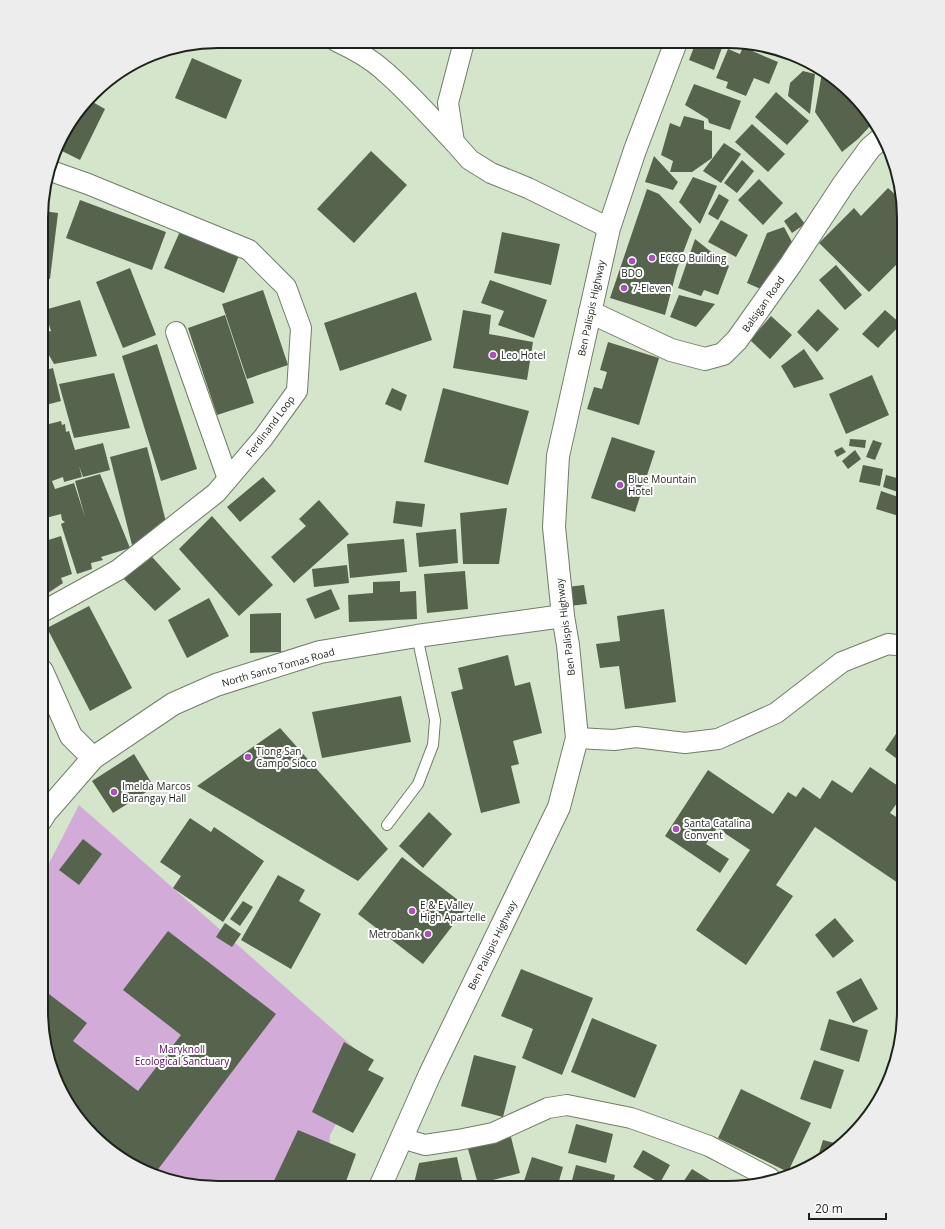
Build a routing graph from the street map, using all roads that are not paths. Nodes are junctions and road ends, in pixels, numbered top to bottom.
1 (349, 48) edge
2 (462, 48) edge
3 (674, 48) edge
4 (878, 141) edge
5 (454, 142) junction
6 (54, 173) edge
7 (609, 228) junction
8 (590, 312) junction
9 (176, 332) dead end
10 (228, 479) junction
11 (48, 609) edge
12 (563, 616) junction
13 (417, 636) junction
14 (897, 645) edge
15 (48, 684) edge
16 (577, 738) junction
17 (92, 758) junction
18 (48, 810) edge
19 (388, 825) dead end
20 (401, 1138) junction
21 (767, 1176) edge
22 (383, 1181) edge

1 - 5 street
2 - 5 street
3 - 7 main road, Ben Palispis Highway
4 - 8 main road, Balsigan Road
5 - 7 street
6 - 10 street, Ferdinand Loop
7 - 8 main road, Ben Palispis Highway
8 - 12 main road, Ben Palispis Highway
9 - 10 street
10 - 11 street, Ferdinand Loop
12 - 13 main road, North Santo Tomas Road
12 - 16 main road, Ben Palispis Highway
13 - 17 main road, North Santo Tomas Road
13 - 19 lane
14 - 16 street
15 - 17 main road
16 - 20 main road, Ben Palispis Highway
17 - 18 main road, North Santo Tomas Road
20 - 21 street
20 - 22 main road, Ben Palispis Highway

